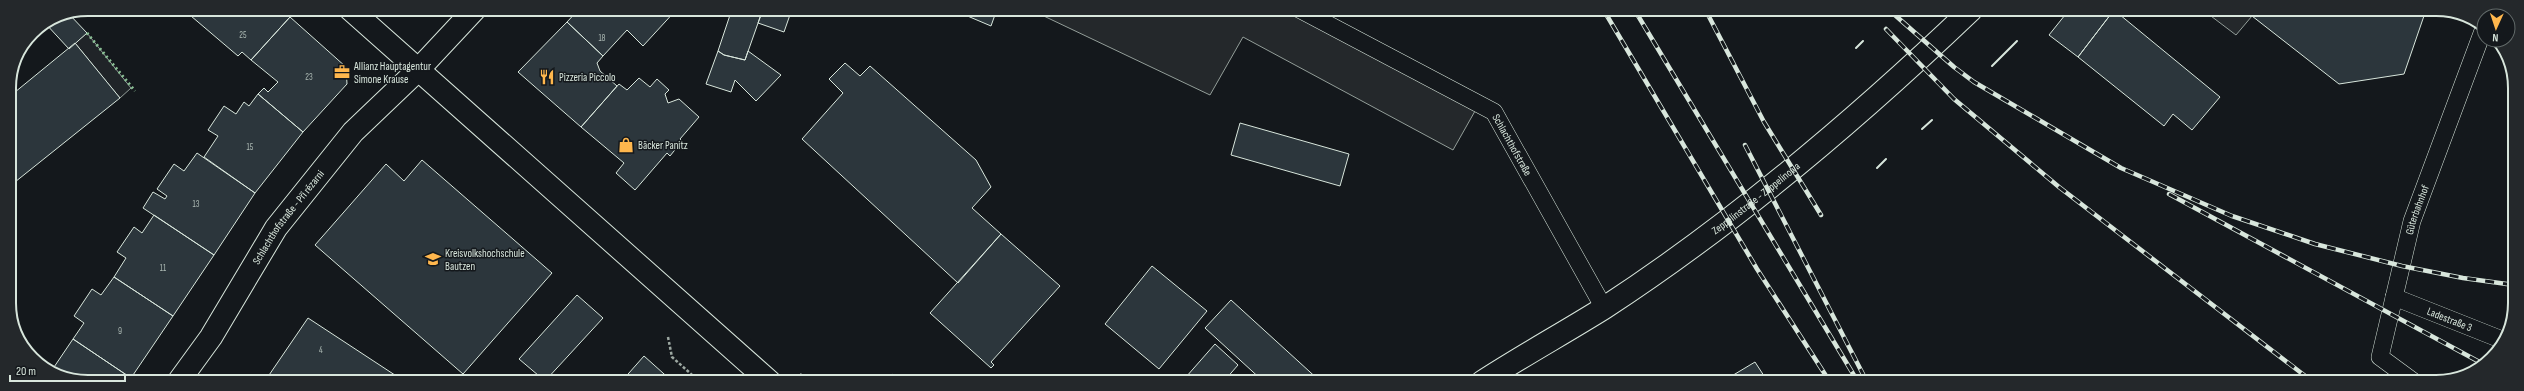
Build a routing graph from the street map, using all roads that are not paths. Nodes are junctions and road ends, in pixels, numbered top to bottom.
1 (358, 16) edge
2 (468, 16) edge
3 (1312, 16) edge
4 (1965, 16) edge
5 (2477, 48) edge
6 (418, 70) junction
7 (2394, 297) junction
8 (1604, 308) junction
9 (2498, 338) edge
10 (183, 375) edge
11 (762, 375) edge
12 (1493, 375) edge
13 (2404, 375) edge

1 - 6 street
2 - 6 street
3 - 8 lane, Schlachthofstraße
4 - 8 street, Zeppelinstraße - Zeppelinowa
5 - 7 lane, Güterbahnhof
6 - 10 street, Schlachthofstraße - Při rězarni
6 - 11 street
7 - 9 lane, Ladestraße 3
7 - 13 lane, Güterbahnhof
8 - 12 street, Zeppelinstraße - Zeppelinowa

